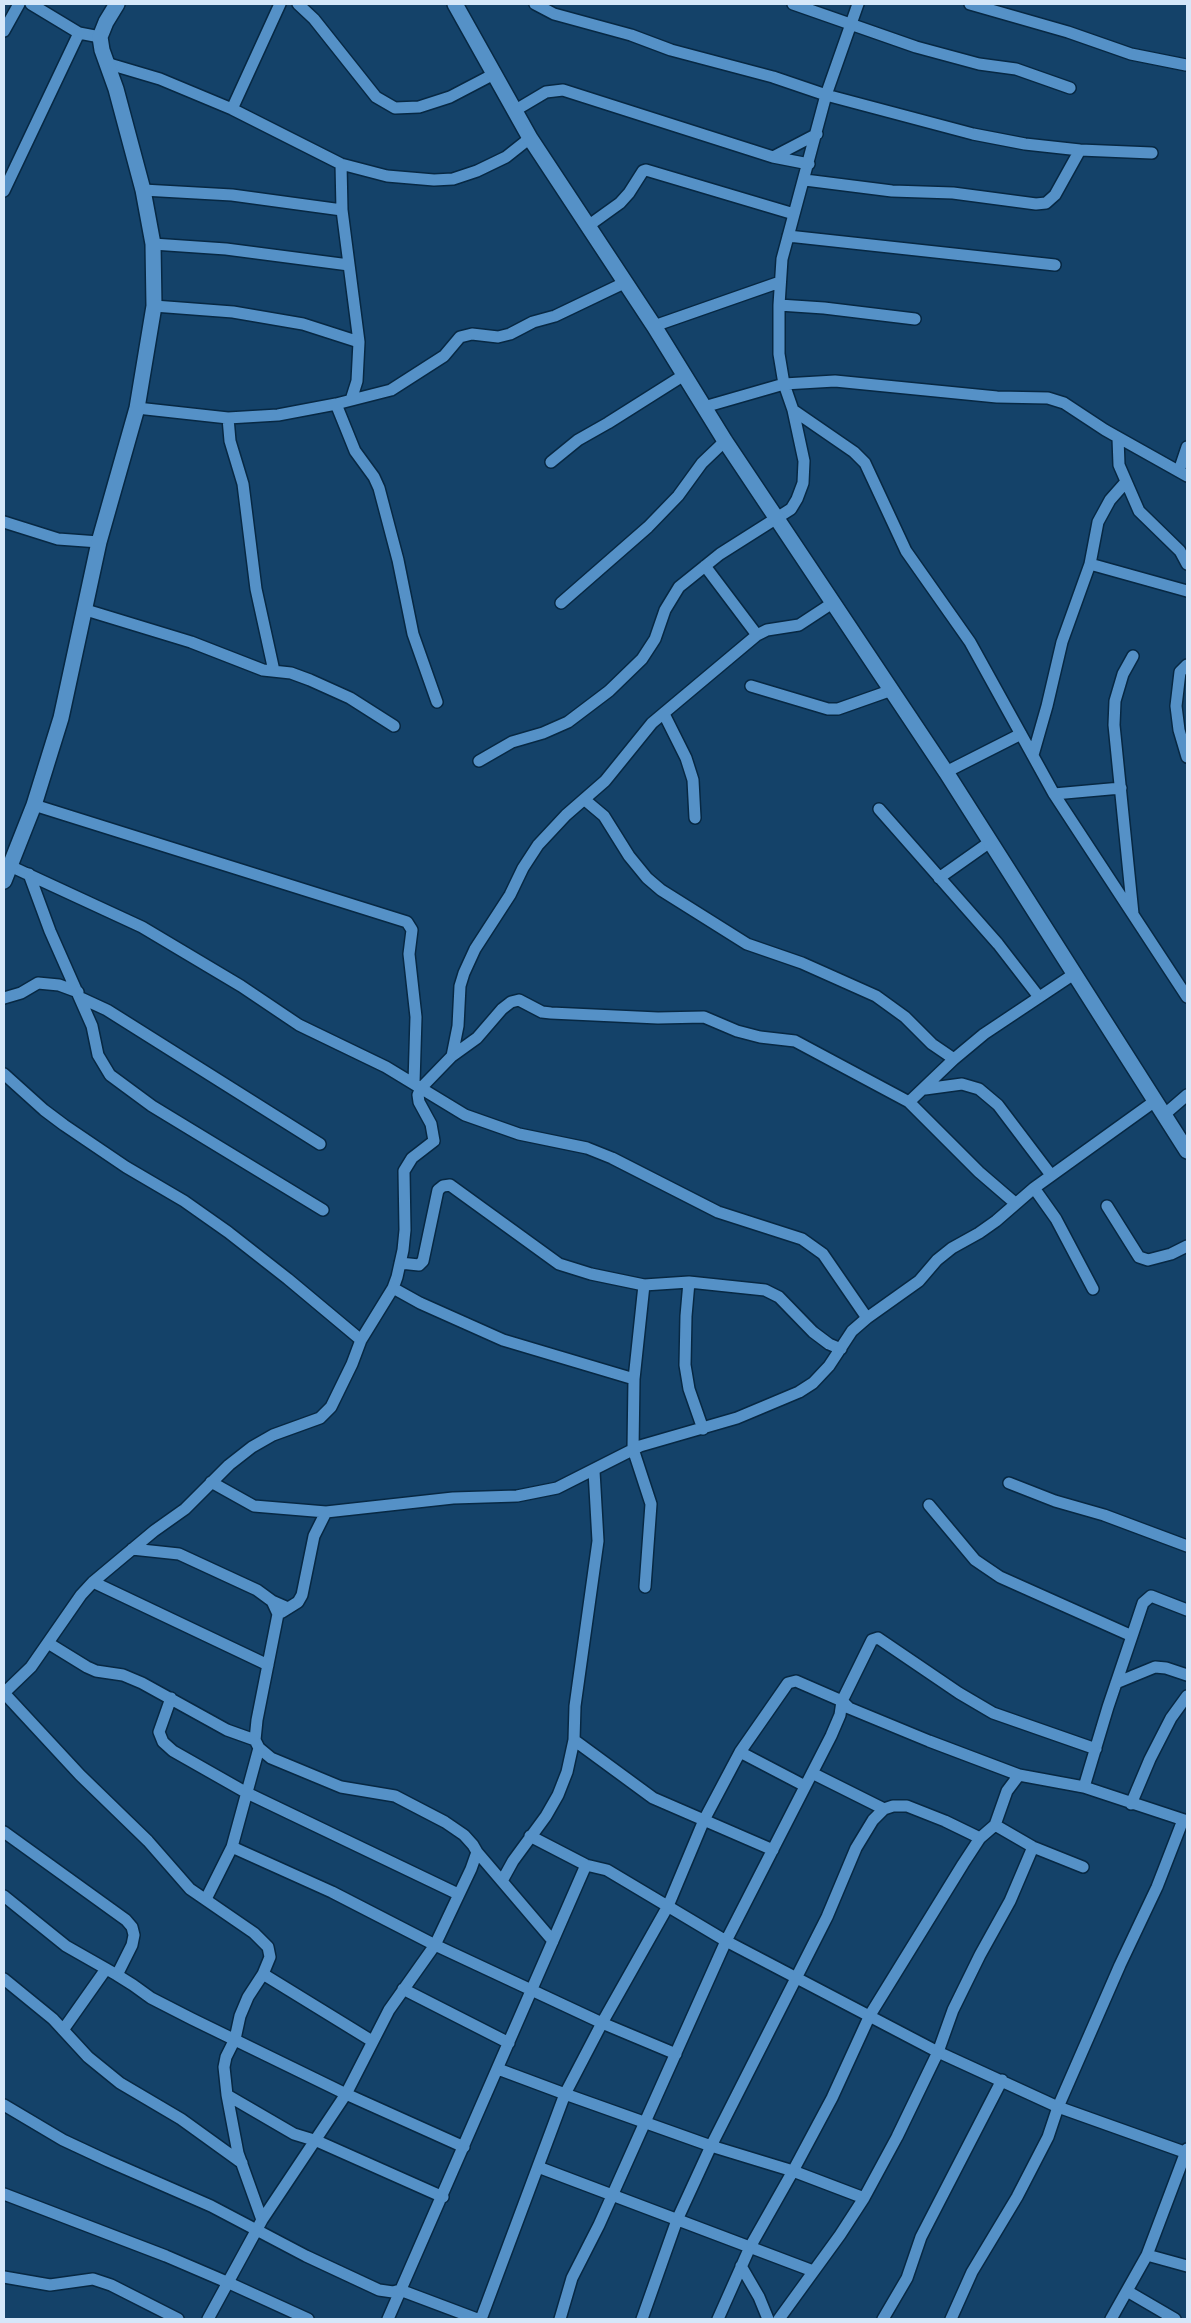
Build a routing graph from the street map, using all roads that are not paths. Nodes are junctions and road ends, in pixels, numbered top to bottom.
1 (18, 4) edge
2 (31, 4) edge
3 (117, 4) edge
4 (280, 4) edge
5 (298, 4) edge
6 (455, 4) edge
7 (535, 4) edge
8 (793, 4) edge
9 (858, 4) edge
10 (970, 4) edge
11 (851, 23) junction
12 (4, 31) edge
13 (79, 33) junction
14 (100, 37) junction
15 (106, 63) junction
16 (1186, 65) edge
17 (494, 74) junction
18 (1070, 88) dead end
19 (826, 95) junction
20 (232, 109) junction
21 (514, 110) junction
22 (817, 134) junction
23 (530, 138) junction
24 (1080, 150) junction
25 (1152, 153) dead end
26 (773, 157) junction
27 (341, 164) junction
28 (809, 164) junction
29 (805, 180) junction
30 (143, 190) junction
31 (4, 191) edge
32 (342, 210) junction
33 (794, 214) junction
34 (588, 226) junction
35 (788, 236) junction
36 (153, 244) junction
37 (348, 265) junction
38 (1055, 265) dead end
39 (780, 282) junction
40 (624, 283) junction
41 (154, 306) junction
42 (778, 306) junction
43 (915, 319) dead end
44 (654, 326) junction
45 (359, 342) junction
46 (684, 375) junction
47 (784, 384) junction
48 (351, 400) junction
49 (336, 404) junction
50 (704, 407) junction
51 (137, 408) junction
52 (793, 410) junction
53 (228, 418) junction
54 (1118, 438) junction
55 (725, 441) junction
56 (1187, 448) edge
57 (551, 462) dead end
58 (1183, 473) edge
59 (1125, 483) junction
60 (778, 519) junction
61 (4, 522) edge
62 (99, 542) junction
63 (1090, 564) junction
64 (1187, 564) edge
65 (705, 566) junction
66 (1187, 591) edge
67 (834, 602) junction
68 (561, 604) dead end
69 (86, 610) junction
70 (757, 635) junction
71 (1133, 656) dead end
72 (1187, 665) edge
73 (274, 671) junction
74 (751, 686) dead end
75 (892, 690) junction
76 (437, 702) dead end
77 (664, 714) junction
78 (394, 726) dead end
79 (1021, 734) junction
80 (1033, 755) junction
81 (1187, 757) edge
82 (479, 761) dead end
83 (946, 772) junction
84 (1122, 788) junction
85 (1054, 794) junction
86 (585, 800) junction
87 (34, 805) junction
88 (880, 809) dead end
89 (695, 818) dead end
90 (990, 842) junction
91 (10, 866) junction
92 (28, 874) junction
93 (938, 878) junction
94 (4, 880) edge
95 (1133, 916) junction
96 (1074, 974) junction
97 (80, 995) junction
98 (1039, 997) junction
99 (1187, 997) edge
100 (4, 998) edge
101 (452, 1056) junction
102 (954, 1059) junction
103 (4, 1074) edge
104 (417, 1085) junction
105 (925, 1089) junction
106 (1187, 1095) edge
107 (1155, 1101) junction
108 (909, 1102) junction
109 (1165, 1114) junction
110 (320, 1144) dead end
111 (1187, 1150) edge
112 (1052, 1175) junction
113 (1034, 1188) junction
114 (1015, 1203) junction
115 (1107, 1206) dead end
116 (323, 1210) dead end
117 (1187, 1246) edge
118 (400, 1264) junction
119 (689, 1282) junction
120 (644, 1285) junction
121 (392, 1288) junction
122 (1093, 1289) dead end
123 (867, 1318) junction
124 (361, 1340) junction
125 (841, 1349) junction
126 (634, 1379) junction
127 (702, 1429) junction
128 (633, 1449) junction
129 (594, 1471) junction
130 (211, 1482) junction
131 (1009, 1483) dead end
132 (929, 1505) dead end
133 (326, 1512) junction
134 (1187, 1546) edge
135 (132, 1549) junction
136 (93, 1582) junction
137 (645, 1587) dead end
138 (1187, 1610) edge
139 (283, 1611) junction
140 (1132, 1636) junction
141 (48, 1643) junction
142 (268, 1665) junction
143 (1187, 1675) edge
144 (1116, 1683) junction
145 (4, 1693) edge
146 (1187, 1696) edge
147 (172, 1698) junction
148 (842, 1701) junction
149 (574, 1740) junction
150 (257, 1744) junction
151 (1096, 1749) junction
152 (740, 1752) junction
153 (812, 1773) junction
154 (1019, 1775) junction
155 (805, 1786) junction
156 (1084, 1787) junction
157 (247, 1793) junction
158 (1131, 1804) junction
159 (884, 1809) junction
160 (704, 1820) junction
161 (1185, 1820) edge
162 (995, 1825) junction
163 (4, 1832) edge
164 (530, 1836) junction
165 (980, 1838) junction
166 (232, 1847) junction
167 (1033, 1847) junction
168 (773, 1850) junction
169 (476, 1852) junction
170 (586, 1865) junction
171 (1083, 1867) dead end
172 (502, 1881) junction
173 (458, 1894) junction
174 (4, 1896) edge
175 (206, 1900) junction
176 (668, 1906) junction
177 (553, 1940) junction
178 (726, 1941) junction
179 (435, 1945) junction
180 (106, 1969) junction
181 (262, 1974) junction
182 (117, 1975) junction
183 (795, 1977) junction
184 (4, 1979) edge
185 (403, 1989) junction
186 (531, 1989) junction
187 (870, 2015) junction
188 (602, 2022) junction
189 (63, 2030) junction
190 (235, 2039) junction
191 (372, 2041) junction
192 (509, 2043) junction
193 (938, 2052) junction
194 (676, 2054) junction
195 (498, 2069) junction
196 (1002, 2080) junction
197 (346, 2094) junction
198 (565, 2094) junction
199 (227, 2095) junction
200 (4, 2105) edge
201 (1058, 2107) junction
202 (645, 2121) junction
203 (317, 2141) junction
204 (711, 2146) junction
205 (464, 2147) junction
206 (1187, 2152) edge
207 (242, 2164) junction
208 (538, 2167) junction
209 (793, 2171) junction
210 (4, 2194) edge
211 (612, 2196) junction
212 (443, 2197) junction
213 (864, 2198) junction
214 (677, 2220) junction
215 (260, 2225) junction
216 (750, 2247) junction
217 (1148, 2255) junction
218 (741, 2266) junction
219 (1187, 2266) edge
220 (813, 2272) junction
221 (4, 2277) edge
222 (229, 2283) junction
223 (400, 2290) junction
224 (1127, 2291) junction
225 (178, 2319) edge
226 (208, 2319) edge
227 (308, 2319) edge
228 (388, 2319) edge
229 (478, 2319) edge
230 (481, 2319) edge
231 (560, 2319) edge
232 (642, 2319) edge
233 (718, 2319) edge
234 (768, 2319) edge
235 (779, 2319) edge
236 (883, 2319) edge
237 (951, 2319) edge
238 (1111, 2319) edge
239 (1175, 2319) edge

1 - 12 street
2 - 13 street
3 - 14 street
4 - 20 street
5 - 17 street
6 - 17 street
7 - 19 street
8 - 11 street
9 - 11 street
10 - 16 street
11 - 18 street
11 - 19 street
13 - 14 street
13 - 31 street
14 - 15 street
15 - 20 street
15 - 30 street
17 - 21 street
19 - 22 street
19 - 24 street
20 - 27 street
21 - 23 street
21 - 26 street
22 - 26 street
22 - 28 street
23 - 27 street
23 - 34 street
24 - 25 street
24 - 29 street
26 - 28 street
27 - 32 street
28 - 29 street
29 - 33 street
30 - 32 street
30 - 36 street
32 - 37 street
33 - 34 street
33 - 35 street
34 - 40 street
35 - 38 street
35 - 39 street
36 - 37 street
36 - 41 street
37 - 45 street
39 - 42 street
39 - 44 street
40 - 44 street
40 - 48 street
41 - 45 street
41 - 51 street
42 - 43 street
42 - 47 street
44 - 46 street
45 - 48 street
46 - 50 street
46 - 57 street
47 - 50 street
47 - 52 street
47 - 54 street
48 - 49 street
49 - 53 street
49 - 76 street
50 - 55 street
51 - 53 street
51 - 62 street
52 - 60 street
52 - 79 street
53 - 73 street
54 - 58 street
54 - 59 street
55 - 60 street
55 - 68 street
56 - 58 street
59 - 63 street
59 - 64 street
60 - 65 street
60 - 67 street
61 - 62 street
62 - 69 street
63 - 66 street
63 - 80 street
65 - 70 street
65 - 82 street
67 - 70 street
67 - 75 street
69 - 73 street
69 - 87 street
70 - 77 street
71 - 84 street
72 - 81 street
73 - 78 street
74 - 75 street
75 - 83 street
77 - 86 street
77 - 89 street
79 - 80 street
79 - 83 street
80 - 85 street
83 - 90 street
84 - 85 street
84 - 95 street
85 - 95 street
86 - 101 street
86 - 102 street
87 - 91 street
87 - 104 street
88 - 93 street
90 - 93 street
90 - 96 street
91 - 92 street
91 - 94 street
92 - 97 street
92 - 104 street
93 - 98 street
95 - 99 street
96 - 98 street
96 - 107 street
97 - 100 street
97 - 110 street
97 - 116 street
98 - 102 street
101 - 104 street
101 - 108 street
102 - 105 street
103 - 124 street
104 - 118 street
104 - 123 street
105 - 108 street
105 - 112 street
106 - 109 street
107 - 109 street
107 - 112 street
108 - 114 street
109 - 111 street
112 - 113 street
113 - 114 street
113 - 122 street
114 - 123 street
115 - 117 street
118 - 120 street
118 - 121 street
119 - 120 street
119 - 125 street
119 - 127 street
120 - 126 street
121 - 124 street
121 - 126 street
123 - 125 street
124 - 130 street
125 - 127 street
126 - 128 street
127 - 128 street
128 - 129 street
128 - 137 street
129 - 133 street
129 - 149 street
130 - 133 street
130 - 135 street
131 - 134 street
132 - 140 street
133 - 139 street
135 - 136 street
135 - 139 street
136 - 141 street
136 - 142 street
138 - 140 street
139 - 142 street
140 - 144 street
141 - 145 street
141 - 147 street
142 - 150 street
143 - 144 street
144 - 151 street
145 - 175 street
146 - 158 street
147 - 150 street
147 - 157 street
148 - 151 street
148 - 152 street
148 - 153 street
148 - 154 street
149 - 160 street
149 - 164 street
150 - 157 street
150 - 169 street
151 - 156 street
152 - 155 street
152 - 160 street
153 - 155 street
153 - 159 street
154 - 156 street
154 - 162 street
155 - 168 street
156 - 158 street
157 - 166 street
157 - 173 street
158 - 161 street
159 - 165 street
159 - 183 street
160 - 168 street
160 - 176 street
161 - 201 street
162 - 165 street
162 - 167 street
163 - 182 street
164 - 170 street
164 - 172 street
165 - 187 street
166 - 175 street
166 - 179 street
167 - 171 street
167 - 193 street
168 - 178 street
169 - 172 street
169 - 173 street
170 - 176 street
170 - 177 street
172 - 177 street
173 - 179 street
174 - 180 street
175 - 181 street
176 - 178 street
176 - 188 street
177 - 186 street
178 - 183 street
178 - 194 street
179 - 185 street
179 - 186 street
180 - 182 street
180 - 189 street
181 - 190 street
181 - 191 street
182 - 190 street
183 - 187 street
183 - 204 street
184 - 189 street
185 - 191 street
185 - 192 street
186 - 188 street
186 - 192 street
187 - 193 street
187 - 209 street
188 - 194 street
188 - 198 street
189 - 207 street
190 - 197 street
190 - 199 street
191 - 197 street
192 - 195 street
193 - 196 street
193 - 213 street
194 - 202 street
195 - 198 street
195 - 205 street
196 - 201 street
196 - 236 street
197 - 203 street
197 - 205 street
198 - 202 street
198 - 208 street
199 - 203 street
199 - 207 street
200 - 215 street
201 - 206 street
201 - 237 street
202 - 204 street
202 - 211 street
203 - 212 street
203 - 215 street
204 - 209 street
204 - 214 street
205 - 212 street
206 - 217 street
207 - 215 street
208 - 211 street
208 - 230 street
209 - 213 street
209 - 216 street
210 - 222 street
211 - 214 street
211 - 231 street
212 - 223 street
213 - 220 street
214 - 216 street
214 - 232 street
215 - 222 street
215 - 223 street
216 - 218 street
216 - 220 street
217 - 219 street
217 - 224 street
218 - 233 street
218 - 234 street
220 - 235 street
221 - 225 street
222 - 226 street
222 - 227 street
223 - 228 street
223 - 229 street
224 - 238 street
224 - 239 street

